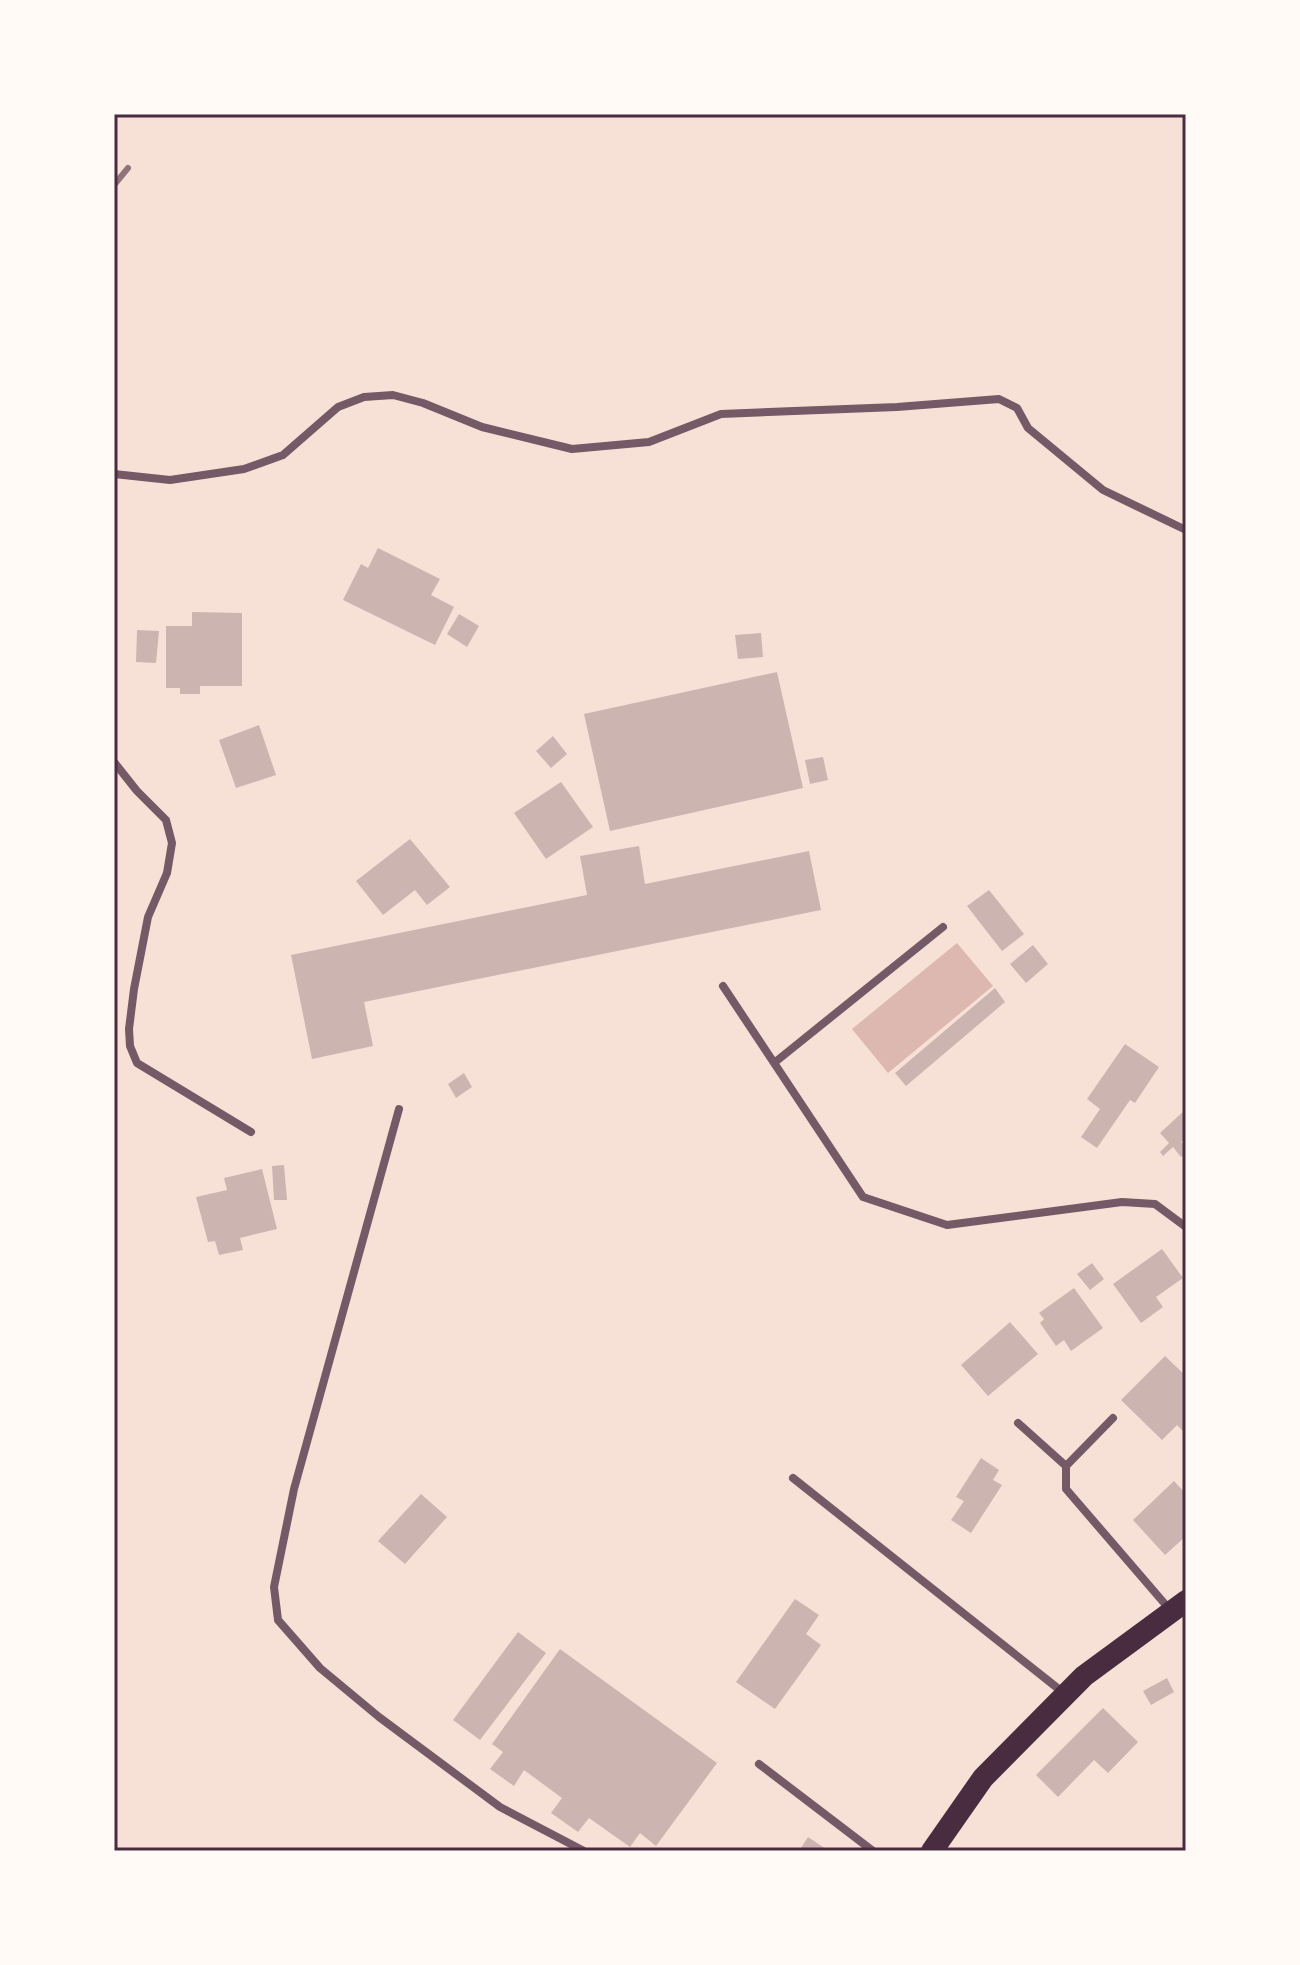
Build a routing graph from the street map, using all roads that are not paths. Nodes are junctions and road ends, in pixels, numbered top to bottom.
1 (114, 474) edge
2 (1186, 530) edge
3 (114, 762) edge
4 (943, 927) dead end
5 (723, 986) dead end
6 (774, 1063) junction
7 (399, 1109) dead end
8 (251, 1132) dead end
9 (1186, 1227) edge
10 (1113, 1418) dead end
11 (1018, 1423) dead end
12 (1066, 1466) junction
13 (793, 1478) dead end
14 (1179, 1606) edge
15 (1066, 1695) junction
16 (759, 1764) dead end
17 (584, 1851) edge
18 (873, 1851) edge
19 (932, 1851) edge

1 - 2 street
3 - 8 street
4 - 6 street
5 - 6 street
6 - 9 street
7 - 17 street
10 - 12 street
11 - 12 street
12 - 14 street
13 - 15 street
14 - 15 highway
15 - 19 highway
16 - 18 street

